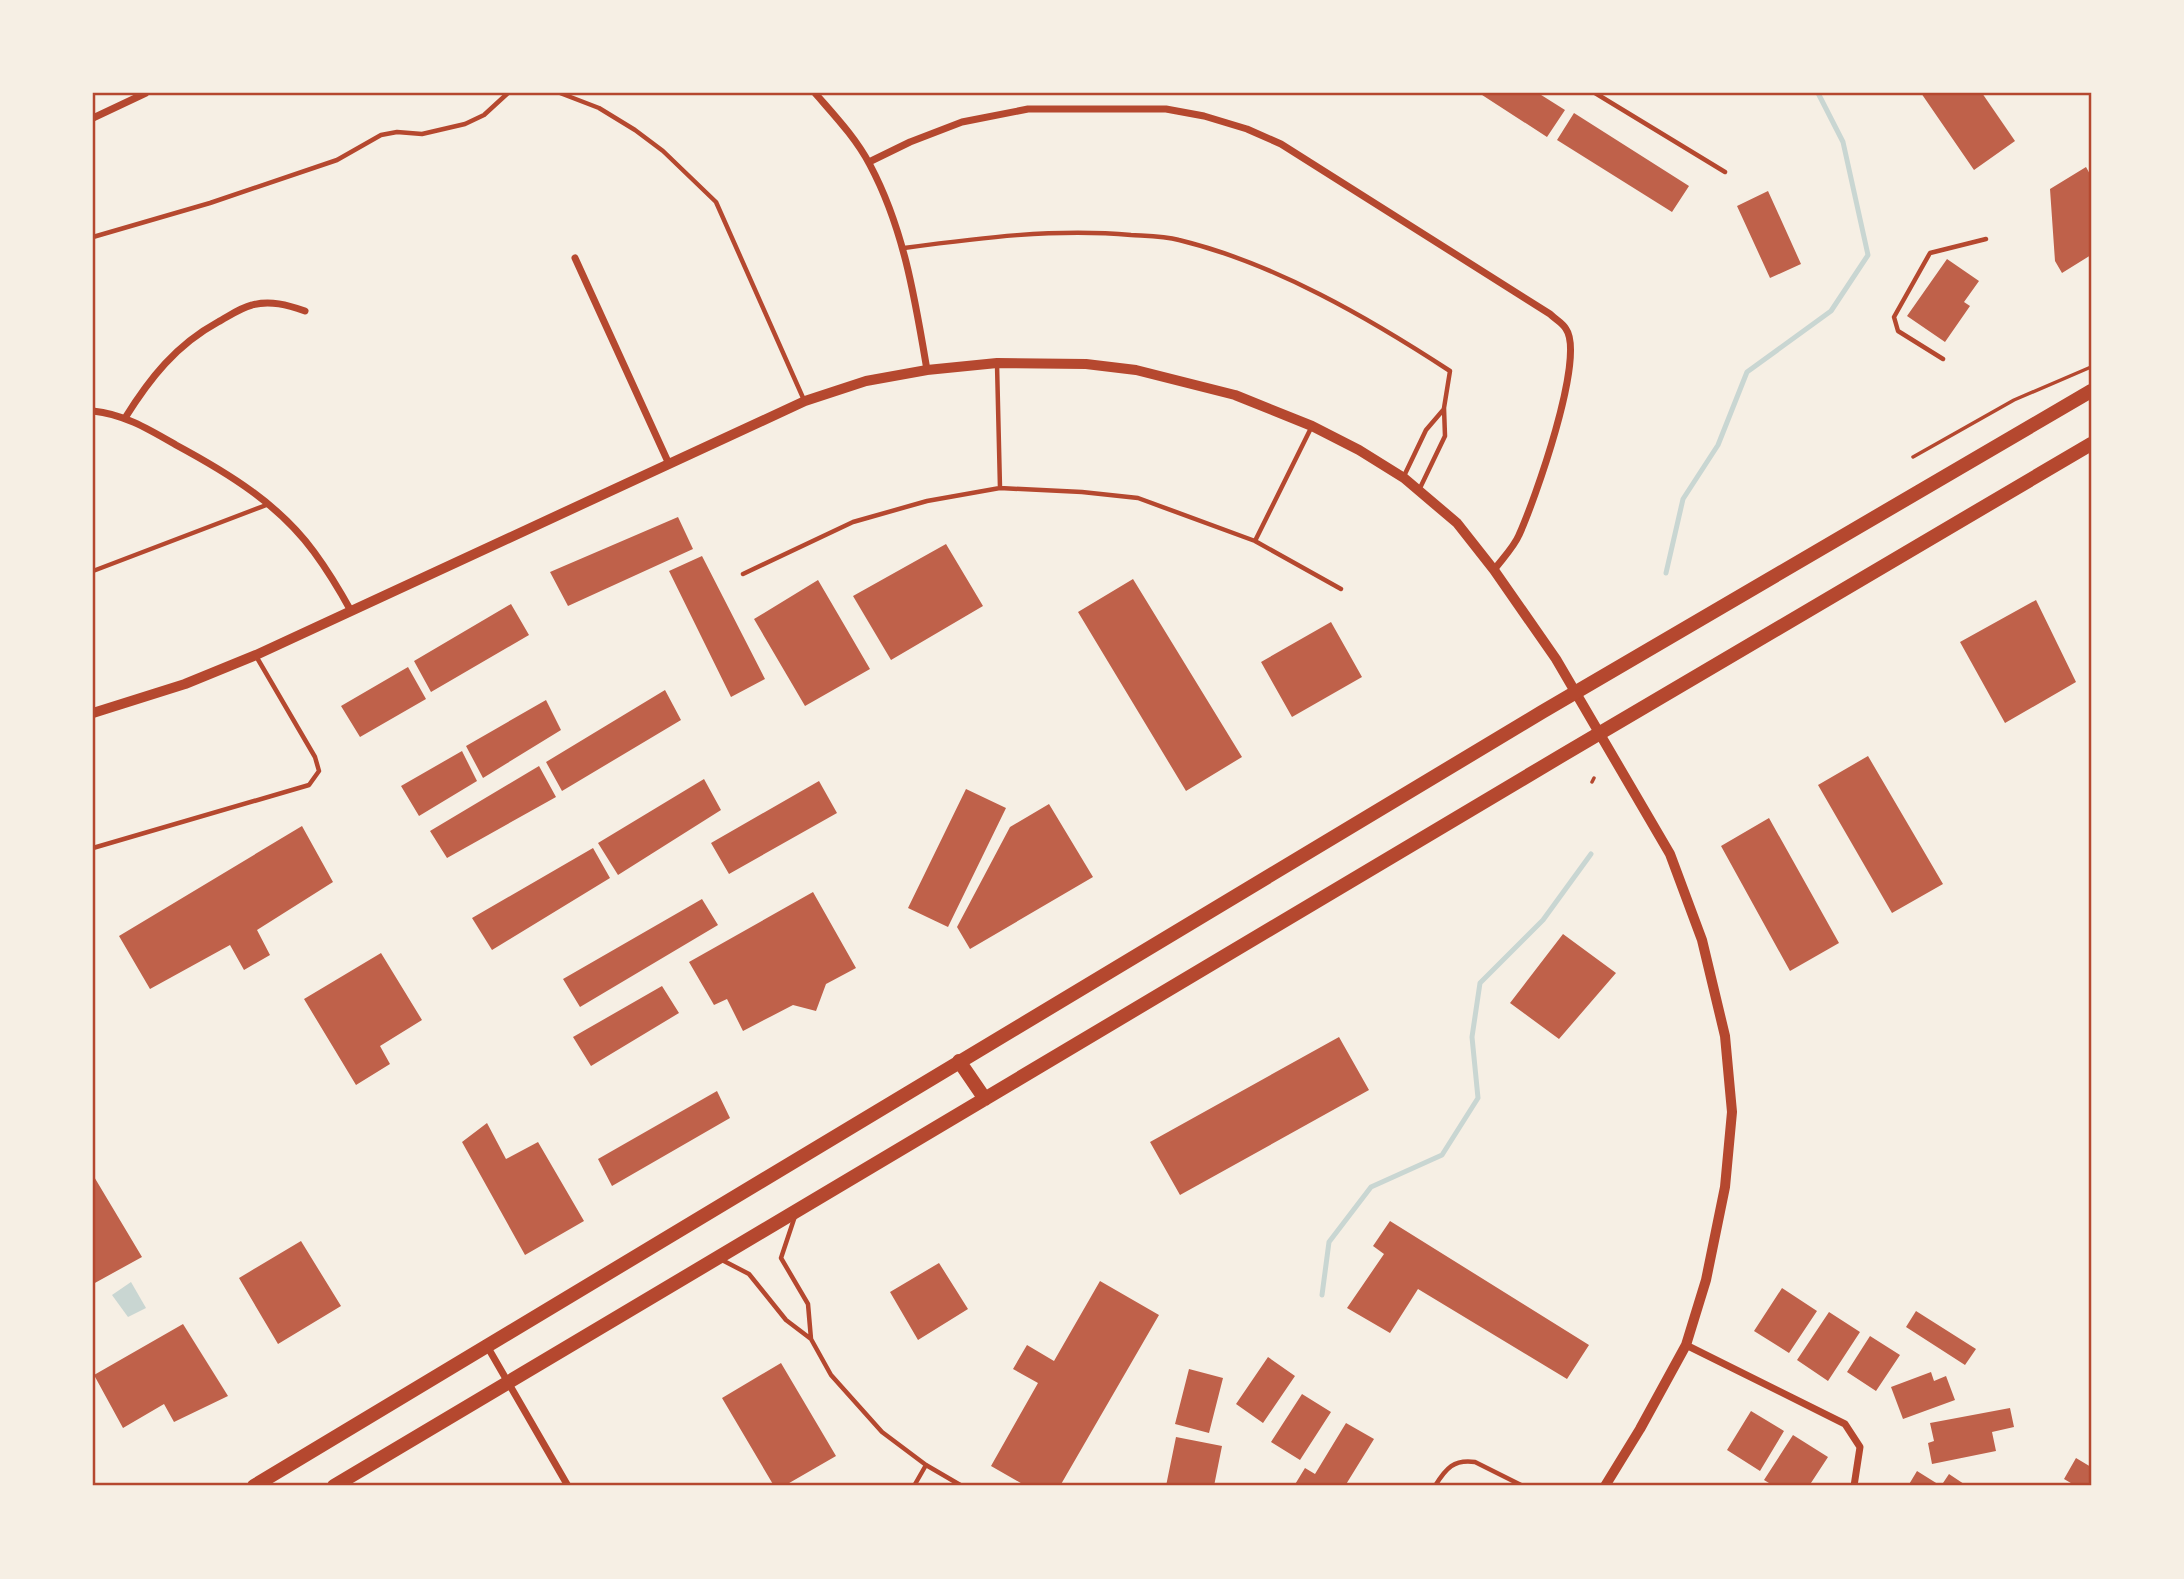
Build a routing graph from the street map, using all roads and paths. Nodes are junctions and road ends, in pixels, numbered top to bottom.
1 (146, 93) edge
2 (508, 93) edge
3 (561, 93) edge
4 (815, 93) edge
5 (1595, 93) edge
6 (93, 118) edge
7 (869, 162) junction
8 (1725, 172) dead end
9 (93, 237) edge
10 (1986, 239) dead end
11 (904, 248) junction
12 (575, 258) dead end
13 (305, 311) dead end
14 (1943, 359) dead end
15 (996, 363) junction
16 (2091, 368) edge
17 (927, 370) junction
18 (2091, 391) edge
19 (804, 401) junction
20 (1444, 408) junction
21 (93, 411) edge
22 (125, 418) junction
23 (1312, 426) junction
24 (2091, 444) edge
25 (1913, 457) dead end
26 (669, 464) junction
27 (1404, 478) junction
28 (1000, 488) junction
29 (1419, 491) junction
30 (269, 504) junction
31 (1255, 541) junction
32 (1494, 570) junction
33 (93, 571) edge
34 (743, 574) dead end
35 (1341, 589) dead end
36 (351, 611) junction
37 (256, 655) junction
38 (1576, 692) junction
39 (93, 713) edge
40 (1600, 733) junction
41 (93, 848) edge
42 (959, 1061) junction
43 (985, 1099) junction
44 (797, 1211) junction
45 (719, 1258) junction
46 (811, 1339) junction
47 (1686, 1345) junction
48 (487, 1346) junction
49 (508, 1383) junction
50 (926, 1465) junction
51 (254, 1486) edge
52 (334, 1486) edge
53 (568, 1486) edge
54 (914, 1486) edge
55 (962, 1486) edge
56 (1435, 1486) edge
57 (1523, 1486) edge
58 (1605, 1486) edge
59 (1854, 1486) edge

1 - 6 street
2 - 9 lane
3 - 19 lane
4 - 7 street
5 - 8 lane
7 - 11 street
7 - 32 street
10 - 14 lane
11 - 17 street
11 - 20 lane
12 - 26 street
13 - 22 street
15 - 17 street
15 - 23 street
15 - 28 lane
16 - 25 path
17 - 19 street
18 - 38 main road
19 - 26 street
20 - 27 lane
20 - 29 lane
21 - 22 street
22 - 30 street
23 - 27 street
23 - 31 lane
24 - 40 main road
26 - 36 street
27 - 29 street
28 - 31 lane
28 - 34 lane
29 - 32 street
30 - 33 lane
30 - 36 street
31 - 35 lane
32 - 38 street
36 - 37 street
37 - 39 street
37 - 41 lane
38 - 40 street
38 - 42 main road
40 - 43 main road
40 - 47 street
42 - 43 main road
42 - 48 main road
43 - 44 main road
44 - 45 main road
44 - 46 lane
45 - 46 lane
45 - 49 main road
46 - 50 lane
47 - 58 street
47 - 59 street
48 - 49 street
48 - 51 main road
49 - 52 main road
49 - 53 street
50 - 54 lane
50 - 55 lane
56 - 57 lane

